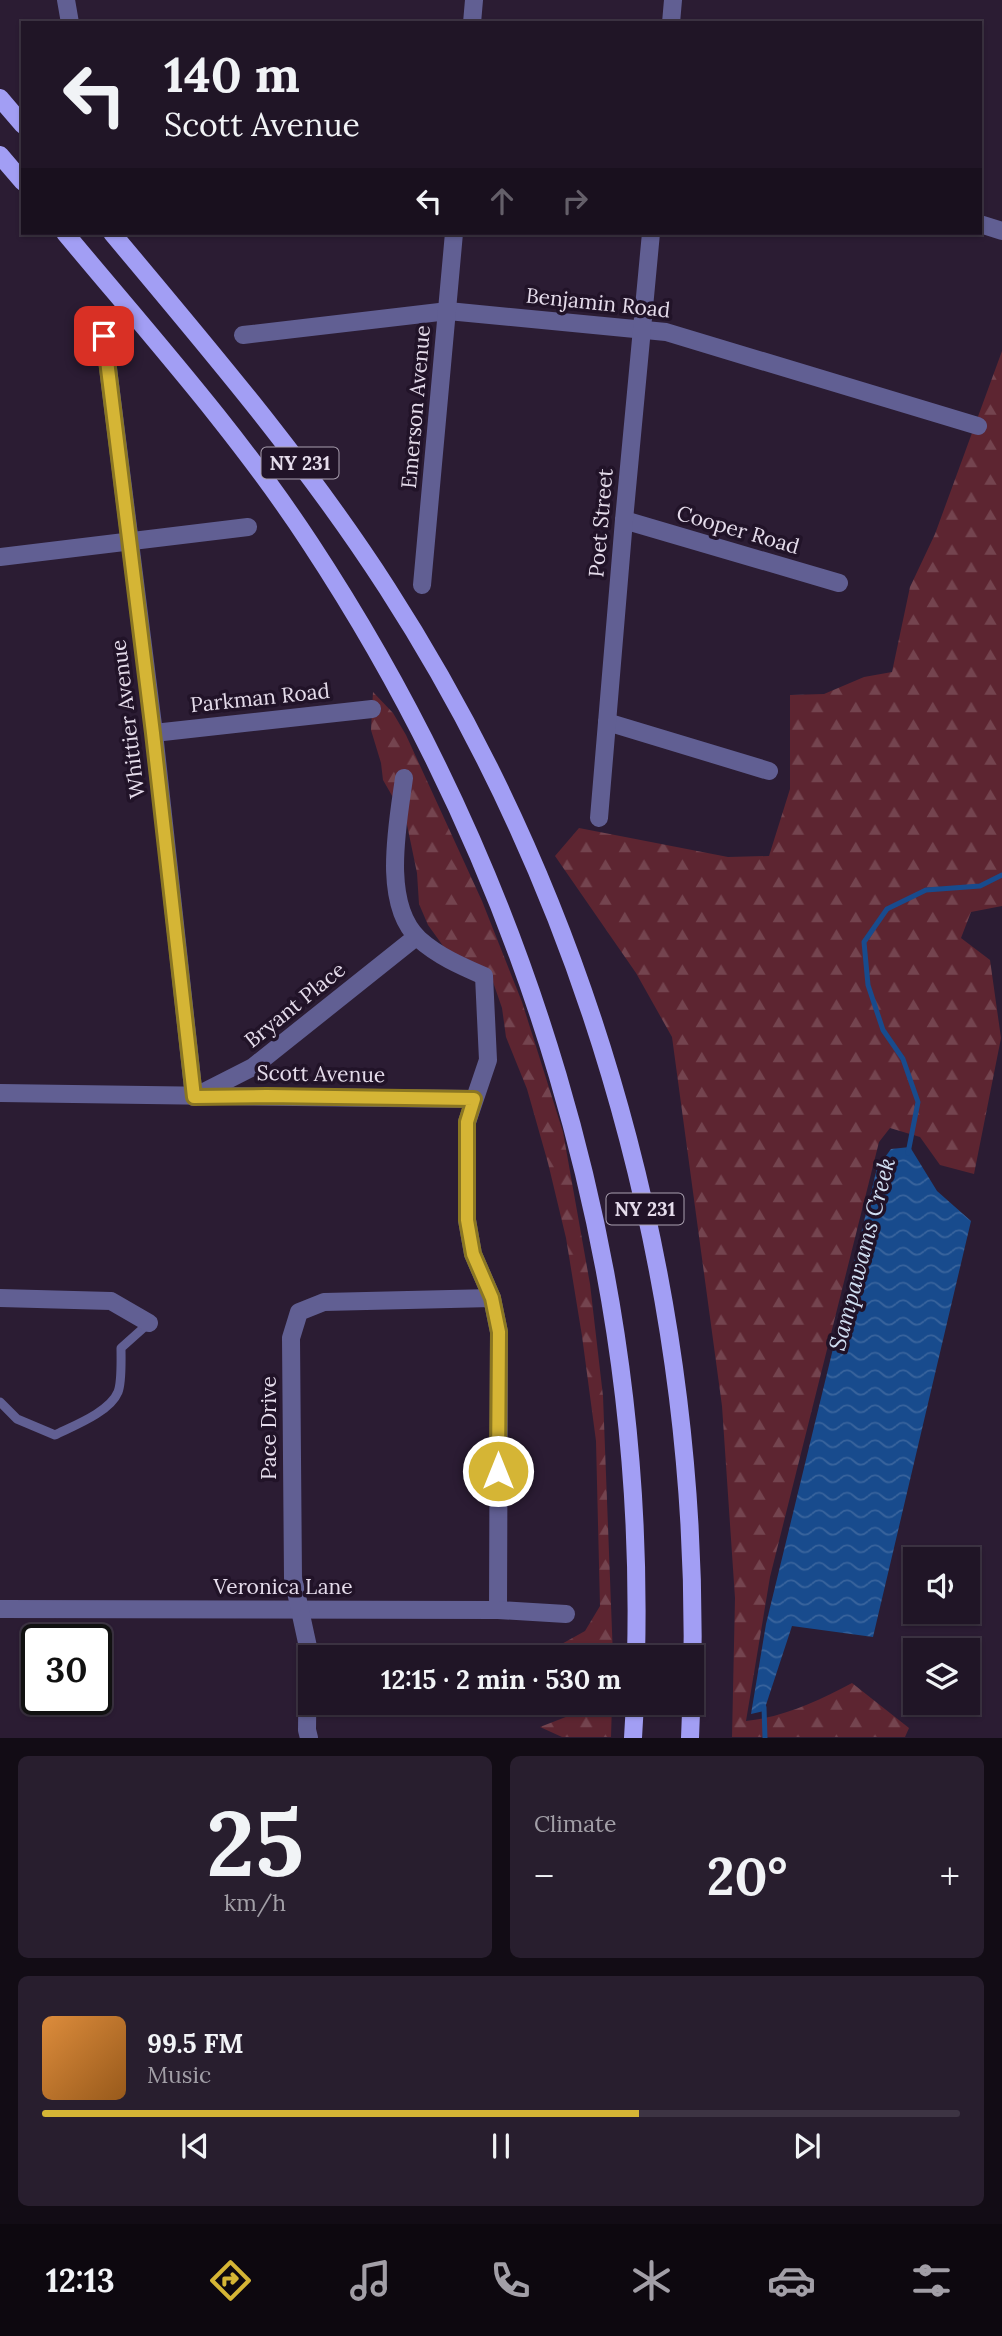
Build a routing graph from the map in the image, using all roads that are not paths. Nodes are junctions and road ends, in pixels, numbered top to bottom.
1 (66, 0) edge
2 (474, 0) edge
3 (673, 0) edge
4 (70, 21) edge
5 (472, 21) edge
6 (671, 21) edge
7 (0, 98) edge
8 (21, 123) edge
9 (0, 155) edge
10 (21, 180) edge
11 (982, 225) edge
12 (1002, 231) edge
13 (67, 235) edge
14 (114, 235) edge
15 (454, 235) edge
16 (651, 235) edge
17 (448, 311) junction
18 (643, 329) junction
19 (243, 335) dead end
20 (104, 336) dead end
21 (978, 426) dead end
22 (624, 520) junction
23 (248, 527) dead end
24 (130, 542) junction
25 (0, 557) edge
26 (839, 583) dead end
27 (422, 585) dead end
28 (372, 709) dead end
29 (607, 722) junction
30 (153, 733) junction
31 (769, 771) dead end
32 (404, 778) dead end
33 (599, 818) dead end
34 (416, 937) junction
35 (1, 1088) edge
36 (194, 1097) junction
37 (474, 1099) junction
38 (0, 1298) edge
39 (492, 1298) junction
40 (149, 1323) joint
41 (0, 1402) edge
42 (0, 1609) edge
43 (300, 1610) junction
44 (498, 1610) junction
45 (566, 1614) dead end
46 (636, 1645) edge
47 (634, 1715) edge
48 (309, 1738) edge
49 (633, 1738) edge
50 (690, 1738) edge

1 - 4 street
2 - 5 street
3 - 6 street
7 - 8 main road
9 - 10 main road
11 - 12 street
13 - 46 main road, NY 231
14 - 50 main road, NY 231
15 - 17 street, Emerson Avenue
16 - 18 street, Poet Street
17 - 18 street, Benjamin Road
17 - 19 street, Benjamin Road
17 - 27 street, Emerson Avenue
18 - 21 street, Benjamin Road
18 - 22 street, Poet Street
20 - 24 street, Whittier Avenue
22 - 26 street, Cooper Road
22 - 29 street, Poet Street
23 - 24 street
24 - 25 street
24 - 30 street, Whittier Avenue
28 - 30 street, Parkman Road
29 - 31 street
29 - 33 street, Poet Street
30 - 36 street, Whittier Avenue
32 - 34 street
34 - 36 street, Bryant Place
34 - 37 street
35 - 36 street, Scott Avenue
36 - 37 street, Scott Avenue
37 - 39 street
38 - 40 street
39 - 43 street, Pace Drive
39 - 44 street
40 - 41 lane
42 - 43 street, Veronica Lane
43 - 44 street, Veronica Lane
43 - 48 street, Pace Drive
44 - 45 street, Veronica Lane
47 - 49 main road

